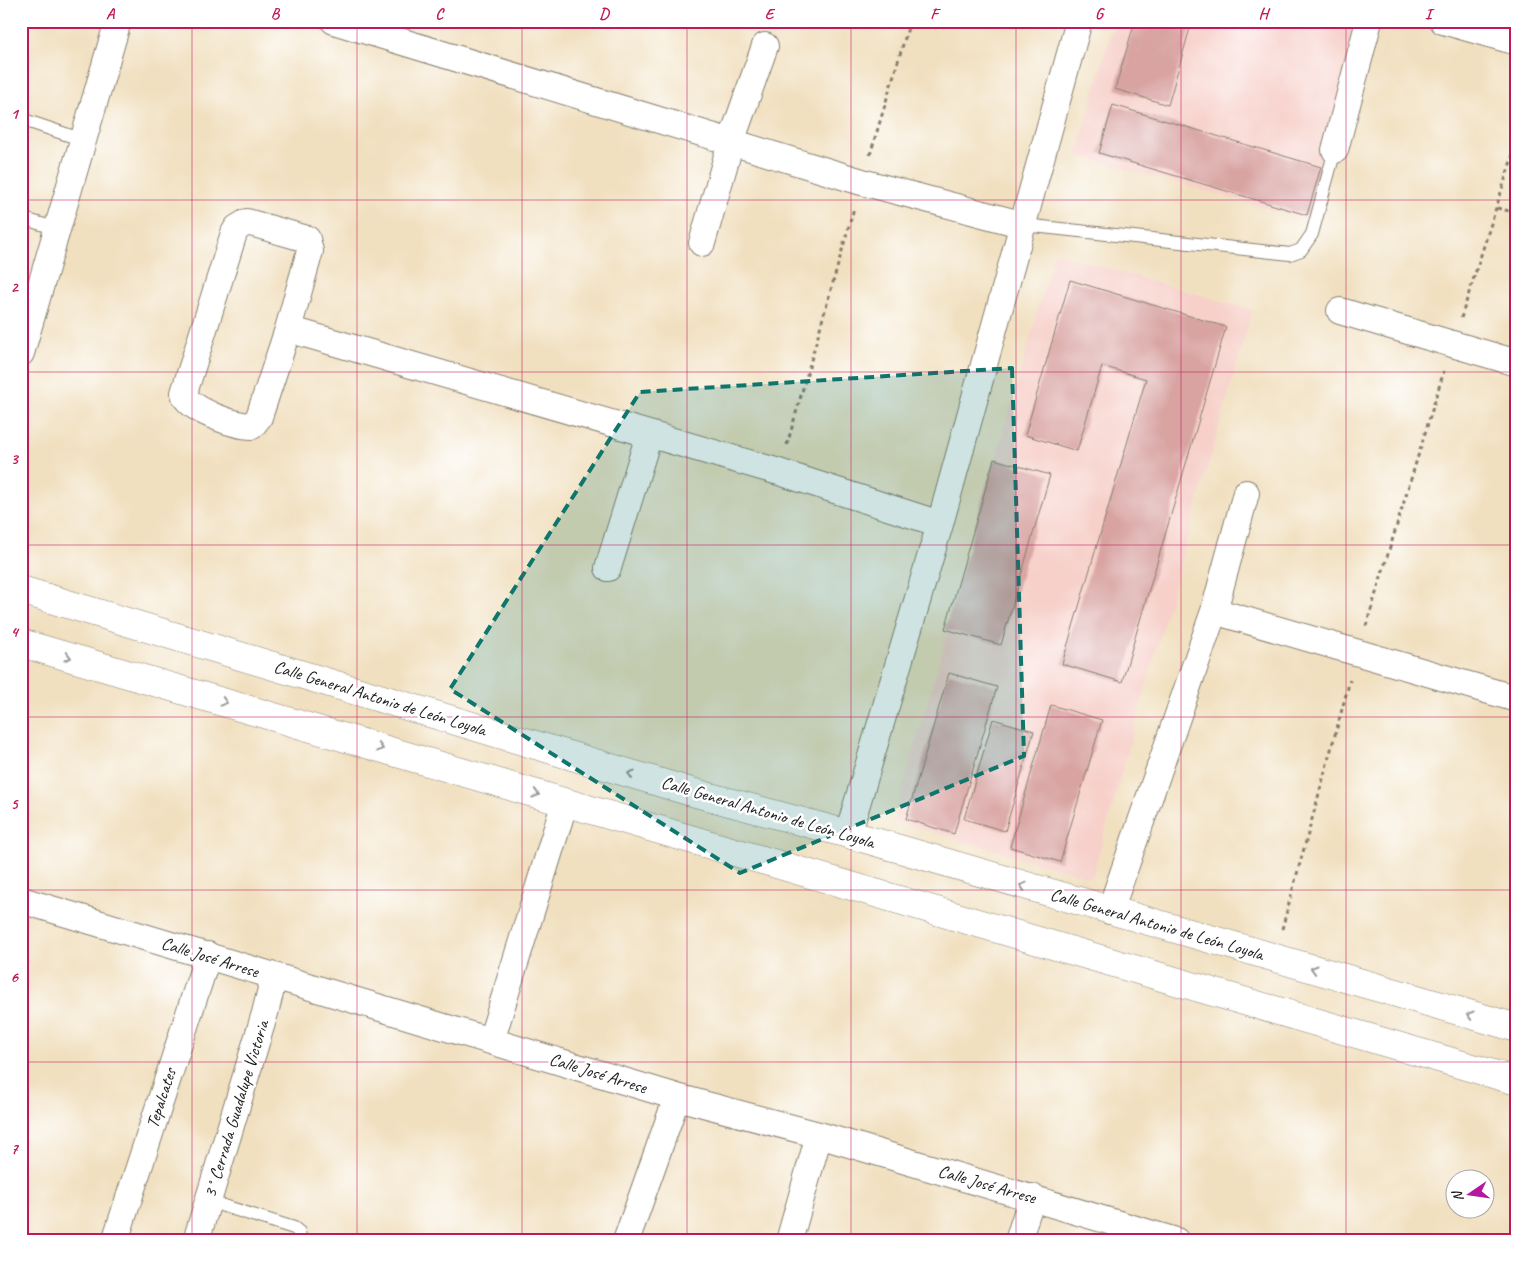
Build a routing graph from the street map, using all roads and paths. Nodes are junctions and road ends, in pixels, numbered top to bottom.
1 (118, 21) edge
2 (334, 21) edge
3 (910, 21) edge
4 (1078, 21) edge
5 (1369, 21) edge
6 (1443, 21) edge
7 (1517, 42) edge
8 (765, 46) dead end
9 (21, 119) edge
10 (83, 140) junction
11 (731, 142) junction
12 (1517, 142) edge
13 (1335, 150) joint
14 (862, 182) junction
15 (1497, 208) junction
16 (1517, 213) edge
17 (21, 218) edge
18 (1024, 225) junction
19 (58, 229) junction
20 (702, 243) dead end
21 (1340, 311) dead end
22 (288, 329) junction
23 (1453, 344) junction
24 (21, 353) edge
25 (1517, 363) edge
26 (649, 435) junction
27 (779, 472) junction
28 (1246, 493) dead end
29 (940, 524) junction
30 (608, 568) dead end
31 (21, 590) edge
32 (1214, 611) junction
33 (21, 643) edge
34 (1358, 653) junction
35 (1517, 699) edge
36 (565, 802) junction
37 (848, 834) junction
38 (21, 900) edge
39 (1110, 911) junction
40 (208, 956) junction
41 (1274, 958) junction
42 (274, 976) junction
43 (1517, 1028) edge
44 (491, 1041) junction
45 (1517, 1081) edge
46 (677, 1096) junction
47 (819, 1135) junction
48 (1032, 1197) junction
49 (208, 1201) junction
50 (115, 1241) edge
51 (196, 1241) edge
52 (301, 1241) edge
53 (626, 1241) edge
54 (789, 1241) edge
55 (1018, 1241) edge
56 (1176, 1241) edge

1 - 10 street
2 - 11 street
3 - 14 path
4 - 18 street
5 - 13 street
6 - 7 street
8 - 11 street
9 - 10 lane
10 - 19 street
11 - 14 street
11 - 20 street
12 - 15 path
13 - 18 lane
14 - 18 street
14 - 27 path
15 - 16 path
15 - 23 path
17 - 19 lane
18 - 29 street
19 - 24 street
21 - 23 street
22 - 22 street
22 - 26 street
23 - 25 street
23 - 34 path
26 - 27 street
26 - 30 street
27 - 29 street
28 - 32 street
29 - 37 street
37 -> 31 street, Calle General Antonio de León Loyola
32 - 34 street
32 - 39 street
33 -> 36 street
34 - 35 street
34 - 41 path
36 - 44 street
36 - 45 street
39 -> 37 street, Calle General Antonio de León Loyola
38 - 40 street, Calle José Arrese
39 - 41 street, Calle General Antonio de León Loyola
40 - 42 street, Calle José Arrese
40 - 50 street, Tepalcates
43 -> 41 street, Calle General Antonio de León Loyola
42 - 44 street, Calle José Arrese
42 - 49 street, 3˚ Cerrada Guadalupe Victoria
44 - 46 street, Calle José Arrese
46 - 47 street, Calle José Arrese
46 - 53 street
47 - 48 street, Calle José Arrese
47 - 54 street
48 - 55 street
48 - 56 street, Calle José Arrese
49 - 51 street, 3˚ Cerrada Guadalupe Victoria
49 - 52 lane

